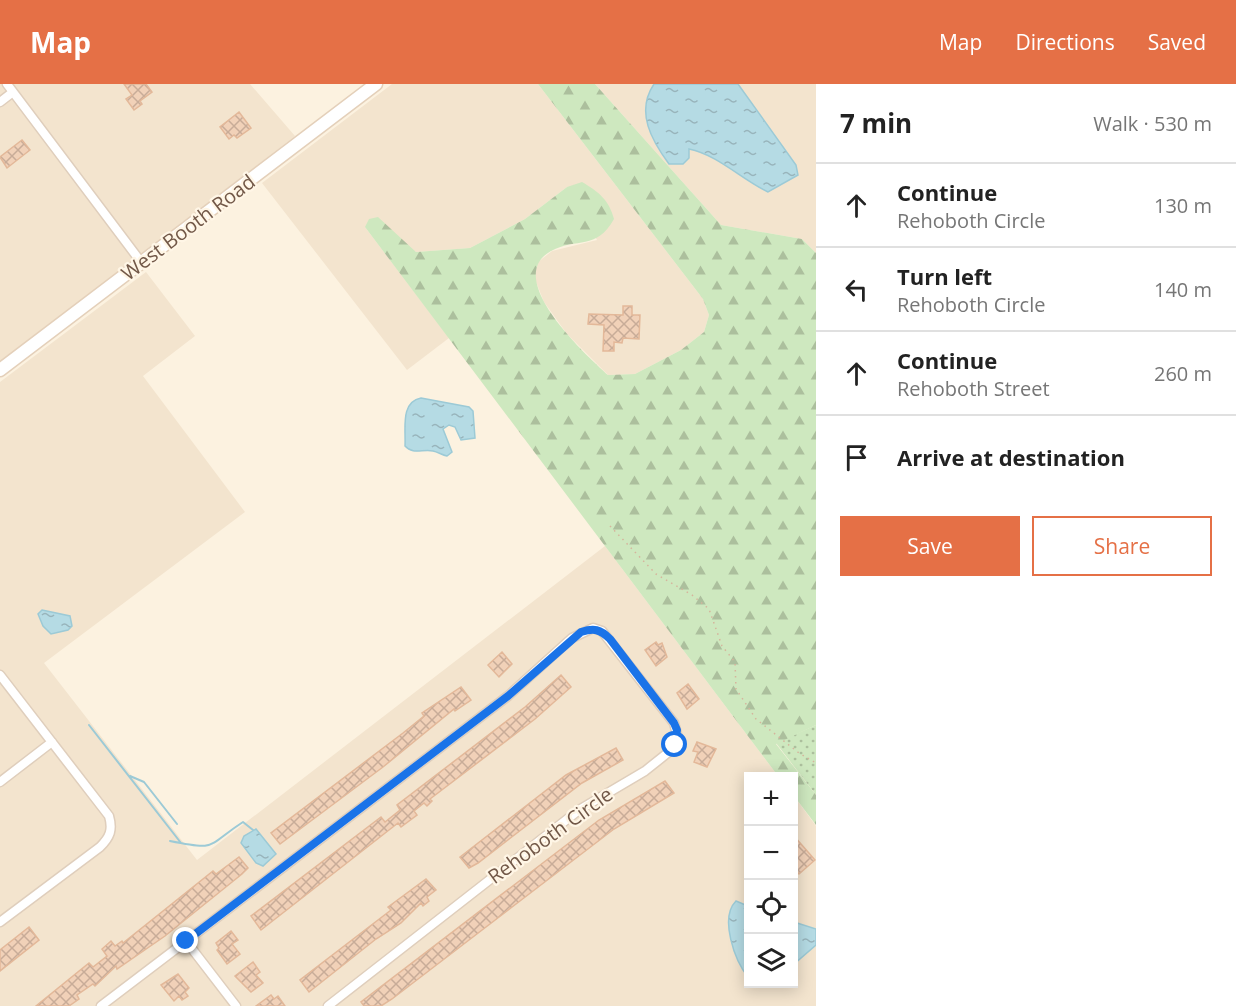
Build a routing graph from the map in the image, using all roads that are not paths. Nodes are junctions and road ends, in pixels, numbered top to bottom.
1 (7, 84) edge
2 (376, 84) edge
3 (13, 92) junction
4 (0, 102) edge
5 (141, 262) junction
6 (0, 370) edge
7 (0, 675) edge
8 (52, 742) junction
9 (0, 782) edge
10 (0, 922) edge
11 (186, 941) junction
12 (101, 1006) edge
13 (236, 1006) edge
14 (328, 1006) edge

1 - 3 street
2 - 5 street, West Booth Road
3 - 4 street
3 - 5 street
5 - 6 street, West Booth Road
7 - 8 street
8 - 9 street
8 - 10 street
11 - 12 street
11 - 13 street
11 - 14 street, Rehoboth Circle

